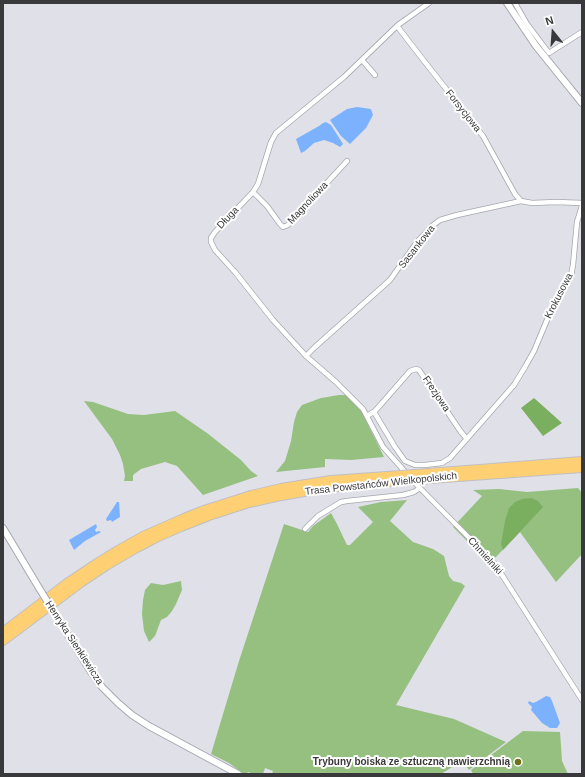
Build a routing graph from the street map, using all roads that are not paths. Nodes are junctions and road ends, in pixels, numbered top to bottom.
1 (429, 3) edge
2 (507, 3) edge
3 (515, 3) edge
4 (397, 26) junction
5 (582, 32) edge
6 (362, 60) junction
7 (375, 75) dead end
8 (582, 103) edge
9 (347, 161) dead end
10 (253, 192) junction
11 (521, 201) junction
12 (582, 203) edge
13 (582, 206) edge
14 (306, 356) junction
15 (374, 412) junction
16 (367, 416) junction
17 (467, 439) junction
18 (383, 447) joint
19 (582, 461) edge
20 (582, 468) edge
21 (402, 478) junction
22 (417, 481) junction
23 (3, 528) edge
24 (305, 529) dead end
25 (3, 632) edge
26 (3, 641) edge
27 (582, 700) edge
28 (238, 774) edge

1 - 4 street, Długa
2 - 8 street
3 - 5 street
4 - 6 street, Długa
4 - 11 street, Forsycjowa
6 - 7 street
6 - 10 street, Długa
9 - 10 street, Magnoliowa
10 - 14 street, Długa
11 - 12 street, Sasankowa
11 - 14 street, Sasankowa
13 - 17 street, Krokusowa
14 - 16 street, Długa
15 - 16 street, Frezjowa
15 - 17 street, Krokusowa
15 - 17 street, Frezjowa
16 - 18 street, Długa
18 - 22 street, Chmielniki
19 - 22 highway, Trasa Powstańców Wielkopolskich
20 - 22 highway, Trasa Powstańców Wielkopolskich
21 - 22 highway, Trasa Powstańców Wielkopolskich, bridge
21 - 25 highway, Trasa Powstańców Wielkopolskich
21 - 26 highway, Trasa Powstańców Wielkopolskich
22 - 24 street
22 - 27 street, Chmielniki
23 - 28 street, Henryka Sienkiewicza, bridge

